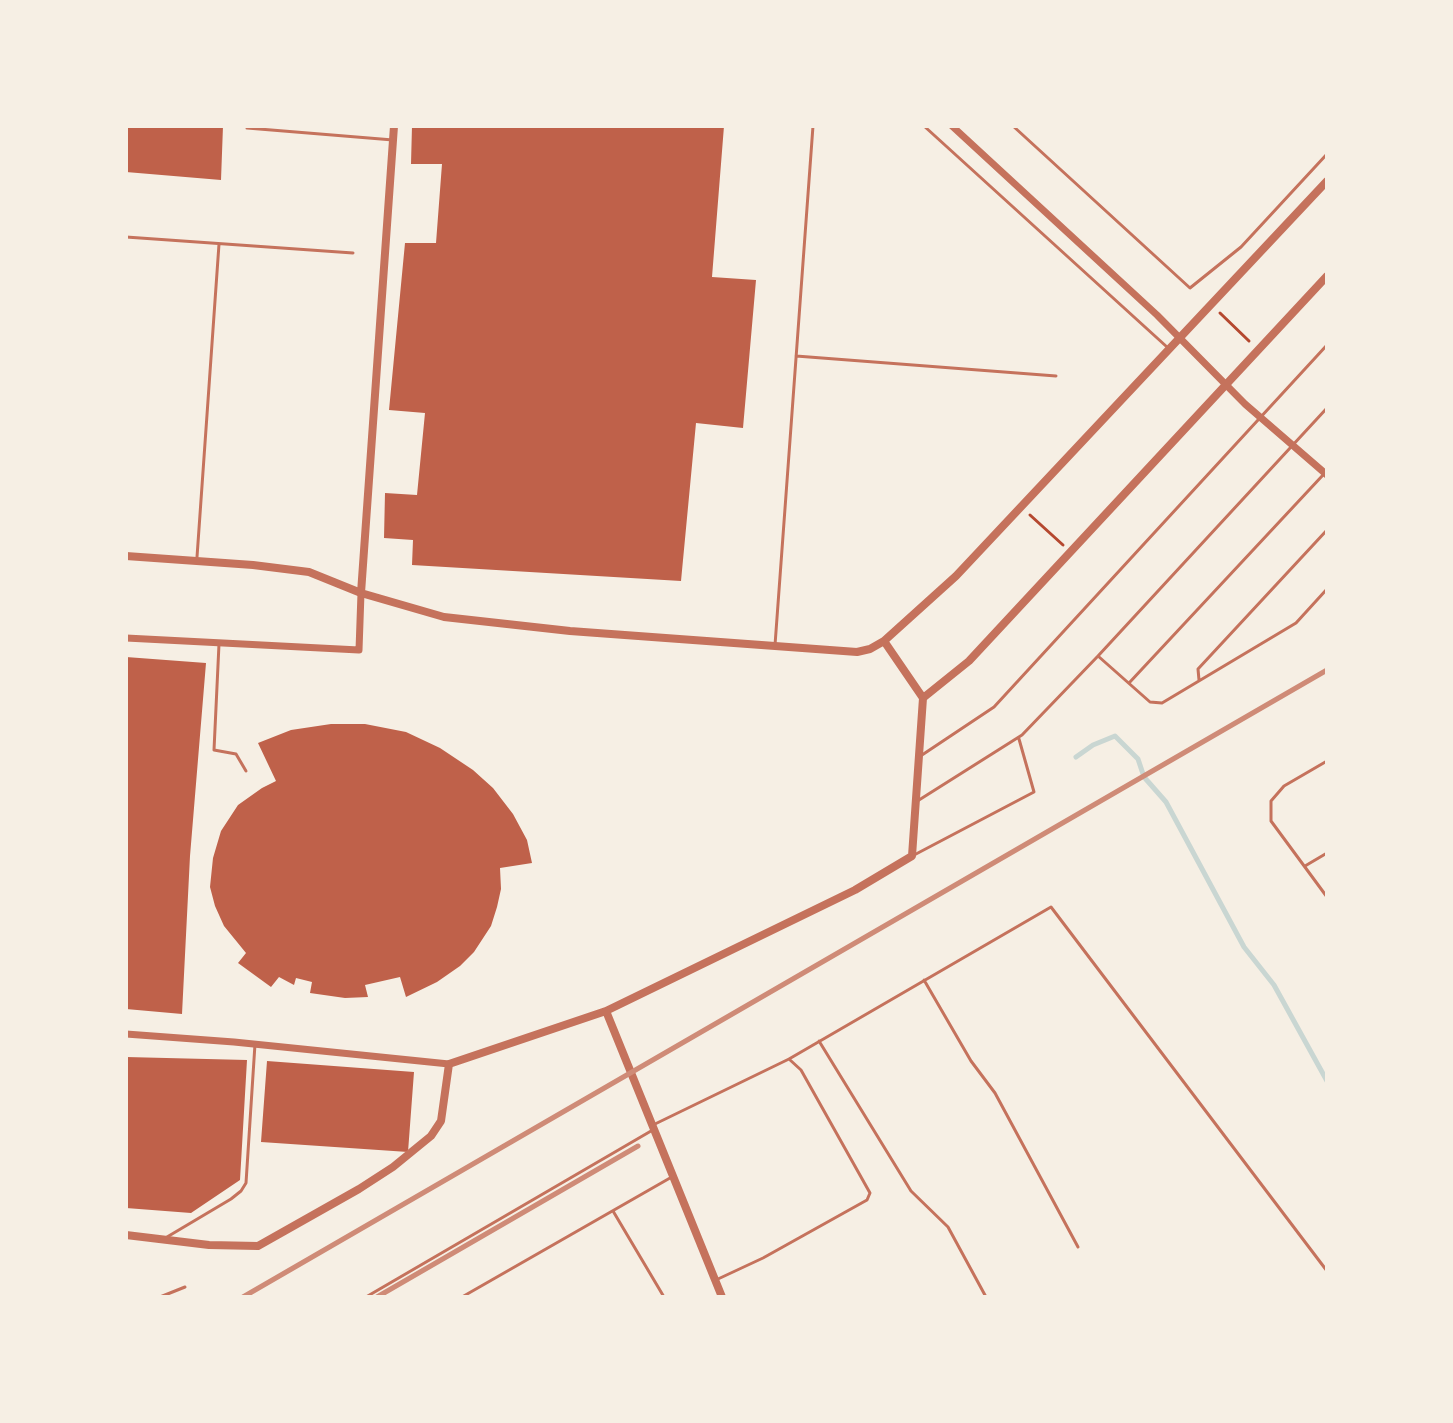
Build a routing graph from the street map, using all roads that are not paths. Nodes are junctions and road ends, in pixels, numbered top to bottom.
1 (394, 126) edge
2 (813, 126) edge
3 (924, 126) edge
4 (952, 126) edge
5 (1013, 126) edge
6 (247, 128) dead end
7 (393, 140) junction
8 (1327, 154) edge
9 (1327, 181) edge
10 (126, 237) edge
11 (219, 244) junction
12 (353, 253) dead end
13 (1327, 276) edge
14 (1180, 338) junction
15 (1327, 345) edge
16 (1169, 349) junction
17 (796, 356) junction
18 (1056, 376) dead end
19 (1227, 385) junction
20 (1327, 408) edge
21 (1261, 417) junction
22 (1293, 444) junction
23 (1326, 473) edge
24 (1327, 530) edge
25 (126, 556) edge
26 (196, 561) junction
27 (1327, 589) edge
28 (361, 593) junction
29 (126, 638) edge
30 (884, 641) junction
31 (219, 644) junction
32 (775, 645) junction
33 (1098, 656) junction
34 (1199, 680) junction
35 (1129, 683) junction
36 (923, 698) junction
37 (1018, 738) junction
38 (919, 757) junction
39 (1327, 761) edge
40 (246, 771) dead end
41 (916, 802) junction
42 (1327, 853) edge
43 (912, 856) junction
44 (1305, 866) junction
45 (1327, 897) edge
46 (924, 980) junction
47 (606, 1011) junction
48 (126, 1034) edge
49 (819, 1041) junction
50 (255, 1044) junction
51 (789, 1059) junction
52 (449, 1064) junction
53 (654, 1127) junction
54 (674, 1176) junction
55 (613, 1211) junction
56 (126, 1235) edge
57 (165, 1239) junction
58 (1078, 1247) dead end
59 (1327, 1271) edge
60 (715, 1280) junction
61 (185, 1287) dead end
62 (160, 1297) edge
63 (366, 1297) edge
64 (462, 1297) edge
65 (664, 1297) edge
66 (722, 1297) edge
67 (986, 1297) edge

1 - 7 street
2 - 17 lane
3 - 16 lane
4 - 14 street
5 - 8 lane
6 - 7 lane
7 - 28 street
9 - 14 street
10 - 11 lane
11 - 12 lane
11 - 26 lane
13 - 19 street
14 - 16 street
14 - 19 street
15 - 21 lane
16 - 30 street
17 - 18 lane
17 - 32 lane
19 - 21 street
19 - 36 street
20 - 22 lane
21 - 22 street
21 - 38 lane
22 - 23 street
22 - 33 lane
23 - 35 lane
24 - 34 lane
25 - 26 street
26 - 28 street
27 - 34 lane
28 - 31 street
28 - 32 street
29 - 31 street
30 - 32 street
30 - 36 street
31 - 40 lane
33 - 35 lane
33 - 37 lane
34 - 35 lane
36 - 38 street
37 - 41 lane
37 - 43 lane
38 - 41 street
39 - 44 lane
41 - 43 street
42 - 44 lane
43 - 47 street
44 - 45 lane
46 - 49 lane
46 - 58 lane
46 - 59 lane
47 - 52 street
47 - 53 street
48 - 50 street
49 - 51 lane
49 - 67 lane
50 - 52 street
50 - 57 lane
51 - 53 lane
51 - 60 lane
52 - 57 street
53 - 54 street
53 - 63 lane
54 - 55 lane
54 - 60 street
55 - 64 lane
55 - 65 lane
56 - 57 street
60 - 66 street
61 - 62 lane

